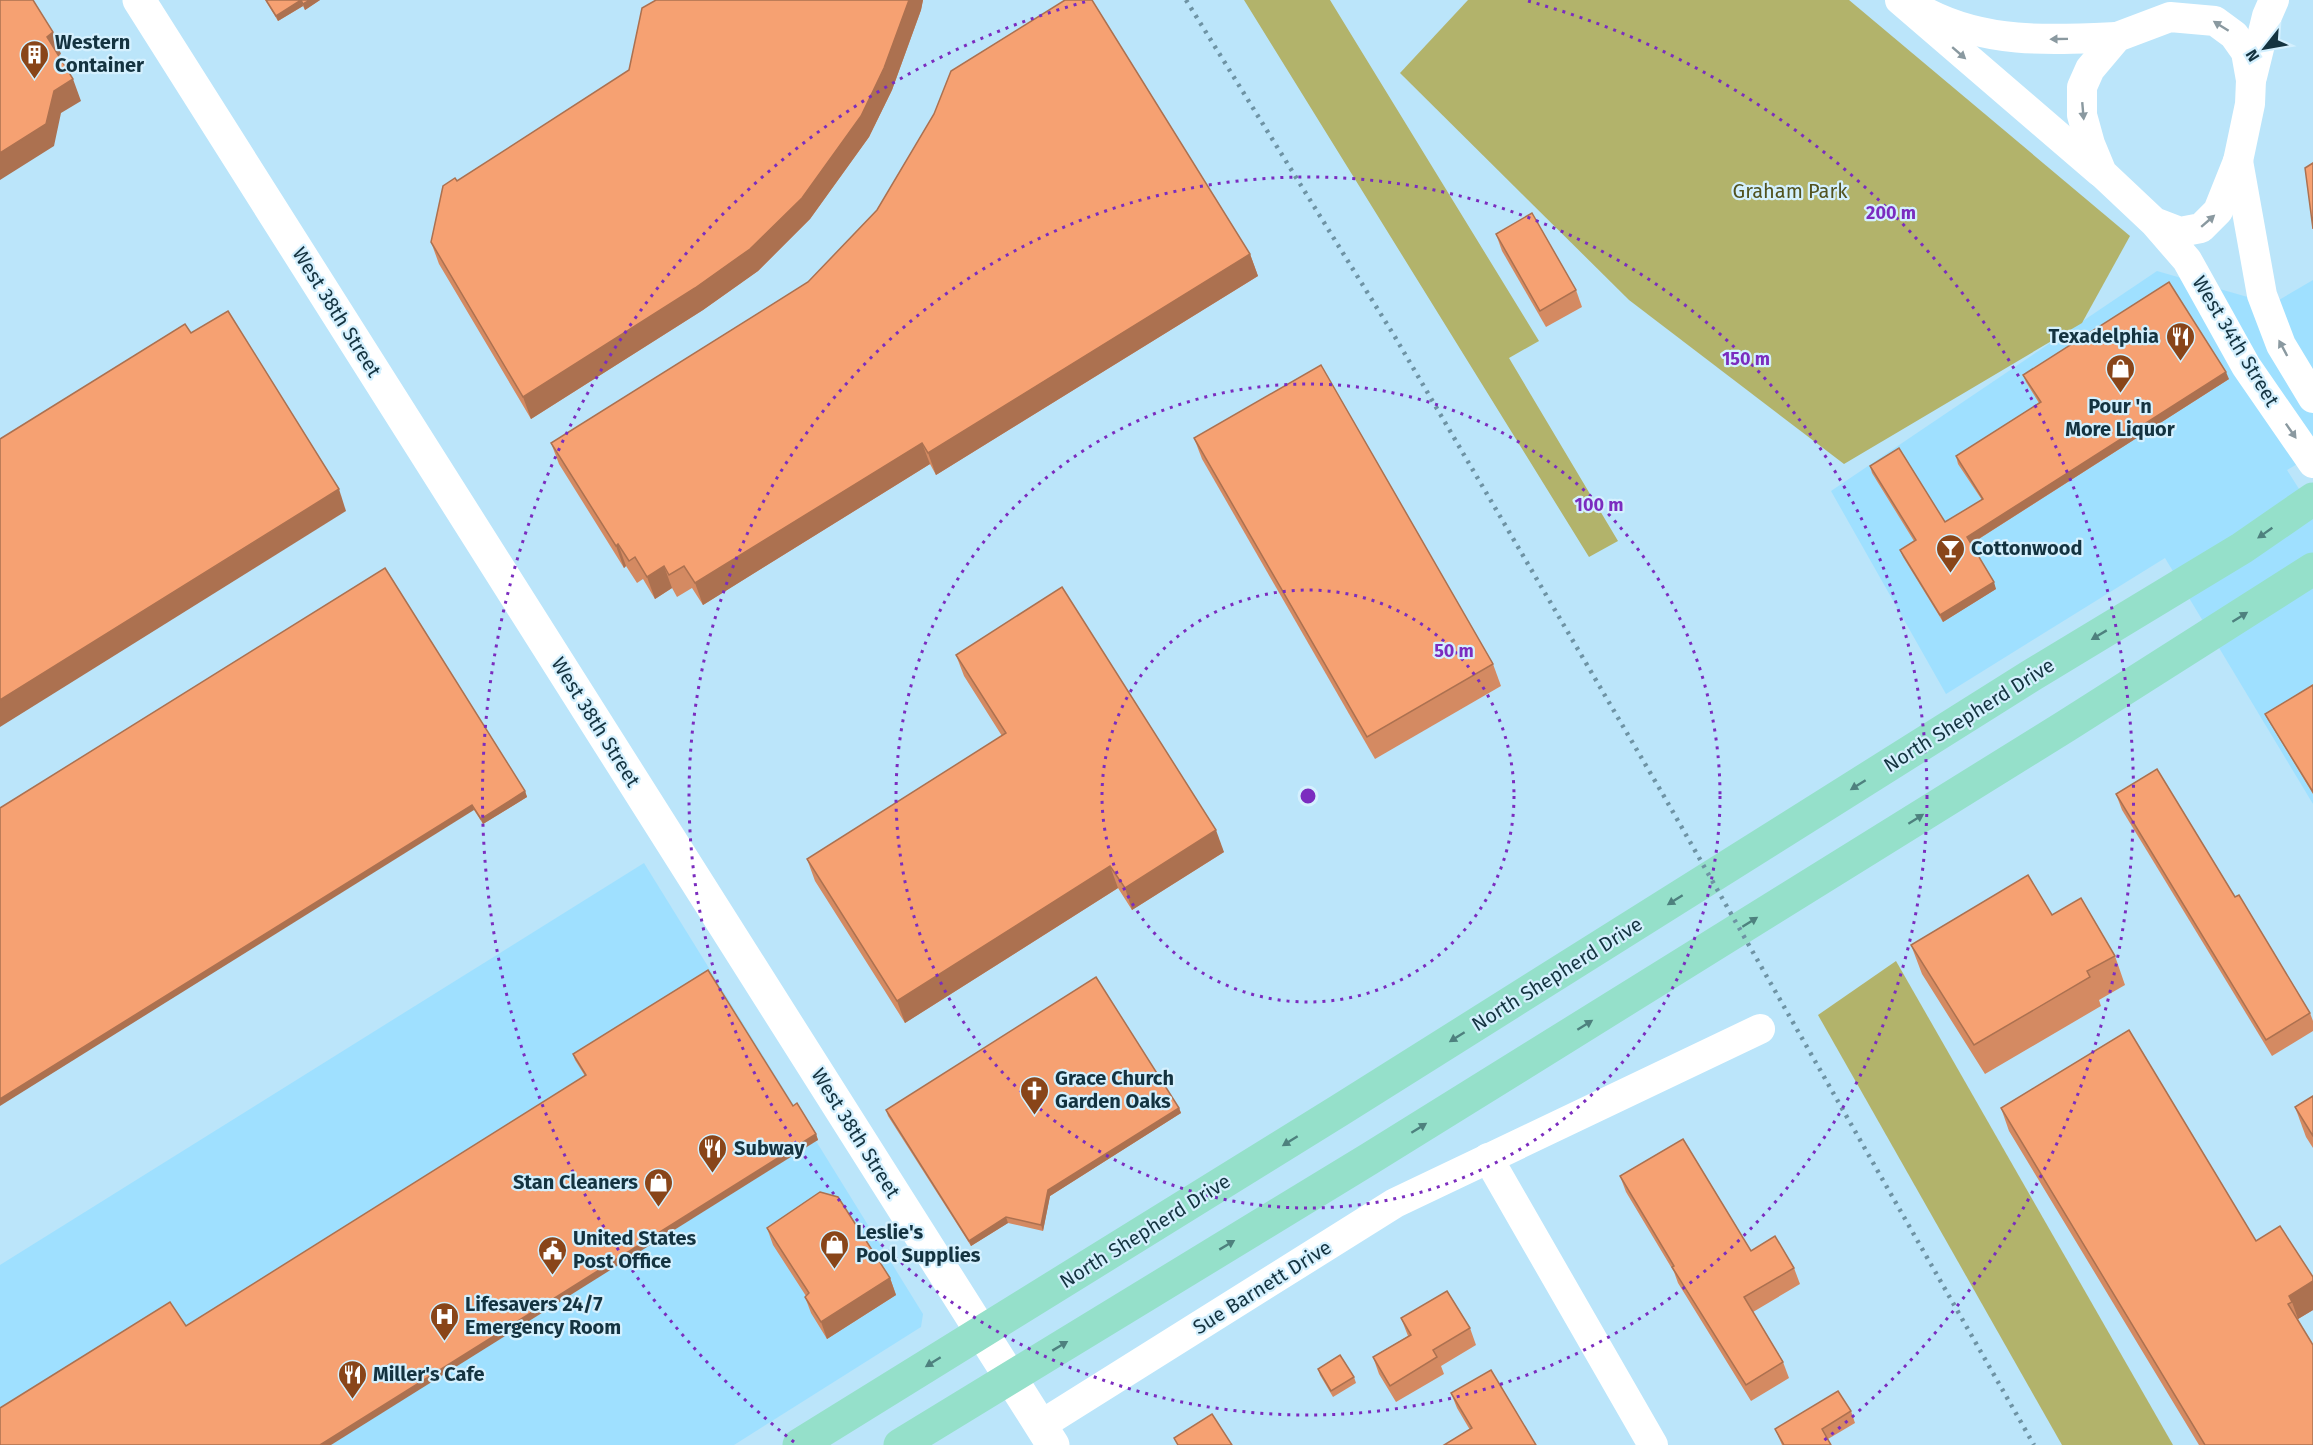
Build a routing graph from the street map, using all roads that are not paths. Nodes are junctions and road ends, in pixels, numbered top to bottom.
1 (139, 0) edge
2 (1900, 0) edge
3 (2202, 0) edge
4 (2274, 0) edge
5 (2170, 17) junction
6 (2117, 37) junction
7 (2251, 80) junction
8 (2238, 161) junction
9 (2102, 173) junction
10 (2154, 222) junction
11 (2313, 398) edge
12 (2313, 464) edge
13 (2313, 500) edge
14 (2313, 569) edge
15 (1760, 1029) dead end
16 (1488, 1158) junction
17 (983, 1332) junction
18 (1010, 1376) junction
19 (1047, 1435) edge
20 (799, 1445) edge
21 (900, 1445) edge
22 (1653, 1445) edge

1 - 17 street, West 38th Street
6 -> 2 street
2 -> 9 street
3 - 5 street
4 - 7 street
5 - 6 street
7 -> 5 street
6 -> 9 street
7 - 8 street
10 -> 8 street
11 -> 8 street, West 34th Street
9 - 10 street
10 -> 12 street, West 34th Street
13 -> 17 main road, North Shepherd Drive
18 -> 14 main road
15 - 16 street, Sue Barnett Drive
16 - 19 street, Sue Barnett Drive
16 - 22 street
17 - 18 street, West 38th Street
17 -> 20 main road, North Shepherd Drive
18 - 19 street, West 38th Street
18 - 21 main road

